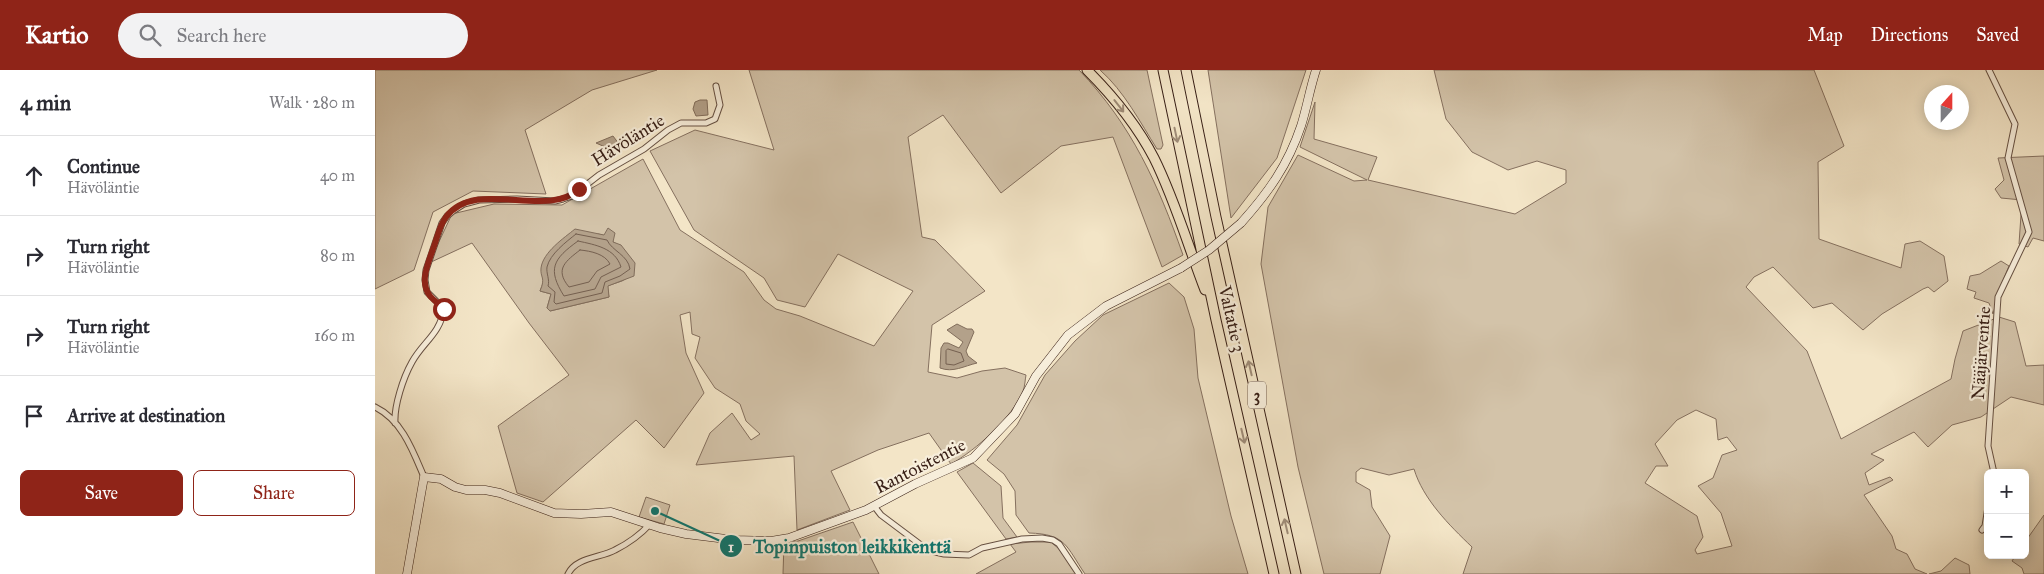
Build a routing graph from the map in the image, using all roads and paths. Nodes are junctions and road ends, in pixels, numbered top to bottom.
1 (1087, 70) edge
2 (1163, 70) edge
3 (1187, 70) edge
4 (1193, 70) edge
5 (1316, 70) edge
6 (1989, 70) edge
7 (716, 86) dead end
8 (1195, 118) junction
9 (1216, 320) junction
10 (375, 406) edge
11 (396, 407) junction
12 (383, 411) junction
13 (395, 423) junction
14 (1993, 469) edge
15 (424, 477) junction
16 (874, 506) junction
17 (1987, 514) edge
18 (650, 524) junction
19 (1981, 530) dead end
20 (407, 574) edge
21 (568, 574) edge
22 (1079, 574) edge
23 (1274, 574) edge
24 (1297, 574) edge

1 -> 9 highway
2 -> 9 highway, Valtatie 3 / 3
3 - 8 highway, Valtatie 3 / 3
4 - 8 highway
5 - 16 street, Rantoistentie, bridge
6 - 14 street, Nääjärventie
7 - 11 street, Hävöläntie
24 -> 8 highway, Valtatie 3 / 3
9 -> 23 highway, Valtatie 3 / 3
10 - 12 street
11 - 12 street
11 - 13 street, Hävöläntie
12 - 13 street
13 - 15 street
15 - 18 street, Rantoistentie
15 - 20 street
16 - 18 street, Rantoistentie
16 - 22 street
17 - 19 street
18 - 21 street

